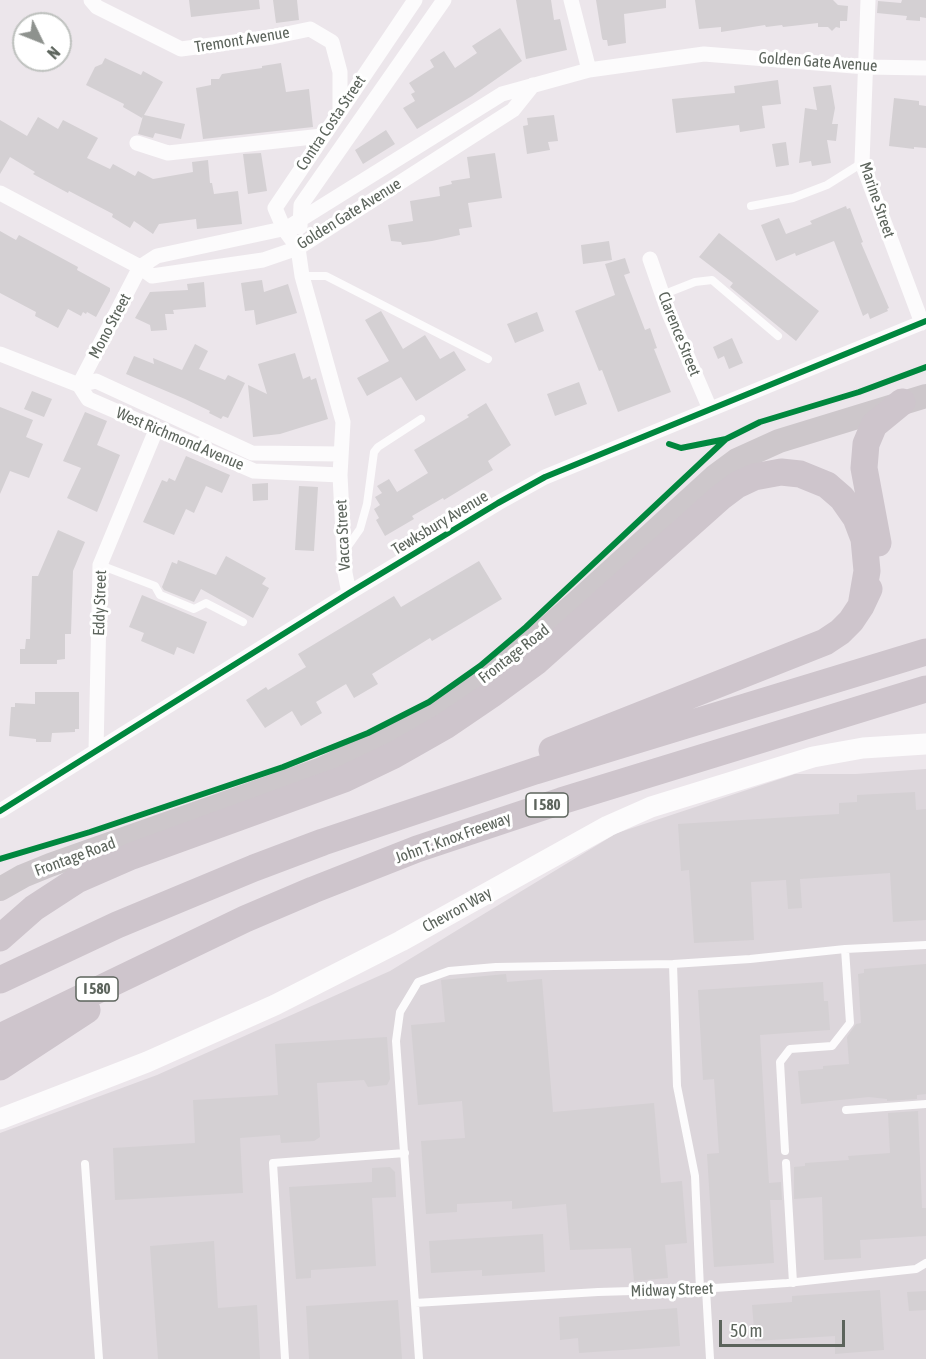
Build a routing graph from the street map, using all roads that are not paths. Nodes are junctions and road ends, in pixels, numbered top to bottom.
1 (92, 0) edge
2 (415, 0) edge
3 (444, 0) edge
4 (571, 0) edge
5 (868, 0) edge
6 (866, 67) junction
7 (926, 68) edge
8 (589, 70) junction
9 (533, 85) junction
10 (340, 111) junction
11 (322, 136) junction
12 (137, 143) dead end
13 (862, 164) junction
14 (0, 194) edge
15 (751, 206) dead end
16 (301, 220) junction
17 (284, 229) junction
18 (298, 253) junction
19 (650, 258) dead end
20 (141, 267) junction
21 (302, 276) junction
22 (662, 295) junction
23 (924, 322) edge
24 (778, 336) dead end
25 (0, 354) edge
26 (488, 359) dead end
27 (79, 385) junction
28 (914, 399) edge
29 (710, 409) junction
30 (421, 419) dead end
31 (156, 430) junction
32 (341, 454) junction
33 (340, 476) junction
34 (344, 552) junction
35 (100, 566) junction
36 (349, 593) junction
37 (861, 606) junction
38 (243, 622) dead end
39 (926, 652) edge
40 (926, 689) edge
41 (926, 744) edge
42 (96, 751) junction
43 (0, 811) edge
44 (323, 842) junction
45 (0, 890) edge
46 (0, 938) edge
47 (926, 945) edge
48 (845, 950) junction
49 (178, 951) junction
50 (673, 964) junction
51 (0, 980) edge
52 (9, 1033) edge
53 (2, 1066) edge
54 (926, 1104) edge
55 (846, 1110) dead end
56 (0, 1119) edge
57 (785, 1151) dead end
58 (405, 1153) junction
59 (786, 1163) dead end
60 (85, 1164) dead end
61 (926, 1263) edge
62 (793, 1283) junction
63 (703, 1289) junction
64 (415, 1303) junction
65 (99, 1359) edge
66 (285, 1359) edge
67 (419, 1359) edge
68 (710, 1359) edge

1 - 10 street, Tremont Avenue
2 - 10 street, Contra Costa Street
3 - 16 street, Contra Costa Street
4 - 8 street
5 - 6 street, Marine Street
6 - 7 street, Golden Gate Avenue
6 - 8 street, Golden Gate Avenue
6 - 13 street, Marine Street
8 - 9 street, Golden Gate Avenue
9 - 16 street, Golden Gate Avenue
9 - 18 street, Golden Gate Avenue
10 - 11 street, Contra Costa Street
11 - 12 street
11 - 17 street, Contra Costa Street
13 - 15 lane
13 - 23 street, Marine Street
14 - 20 street, Golden Gate Avenue
16 - 17 street, Golden Gate Avenue
16 - 18 street, Contra Costa Street
17 - 18 street, Contra Costa Street
17 - 20 street, Golden Gate Avenue
18 - 20 street, Golden Gate Avenue
18 - 21 street
19 - 22 street, Clarence Street
20 - 27 street, Mono Street
21 - 26 lane
21 - 32 street
22 - 24 lane
22 - 29 street, Clarence Street
23 - 29 street, Tewksbury Avenue
25 - 27 street, West Richmond Avenue
27 - 31 street, West Richmond Avenue
27 - 32 street, West Richmond Avenue
28 - 37 highway
28 - 45 main road, Frontage Road
29 - 36 street, Tewksbury Avenue
30 - 34 lane
31 - 33 street, West Richmond Avenue
31 - 35 street, Eddy Street
32 - 33 street
33 - 34 street, Vacca Street
34 - 36 street, Vacca Street
35 - 38 lane
35 - 42 street, Eddy Street
36 - 42 street, Tewksbury Avenue
37 - 44 highway
37 - 46 highway
39 - 44 highway, I 580
40 - 49 highway, John T. Knox Freeway / I 580
41 - 56 street, Chevron Way
42 - 43 street, Tewksbury Avenue
44 - 51 highway, I 580
47 - 48 lane
48 - 50 lane
48 - 57 lane
49 - 52 highway, John T. Knox Freeway / I 580
49 - 53 highway
50 - 58 lane
50 - 63 lane
54 - 55 lane
58 - 64 lane
58 - 66 lane
59 - 62 lane
60 - 65 lane
61 - 62 lane, Midway Street
62 - 63 lane, Midway Street
63 - 64 lane, Midway Street
63 - 68 lane
64 - 67 lane

